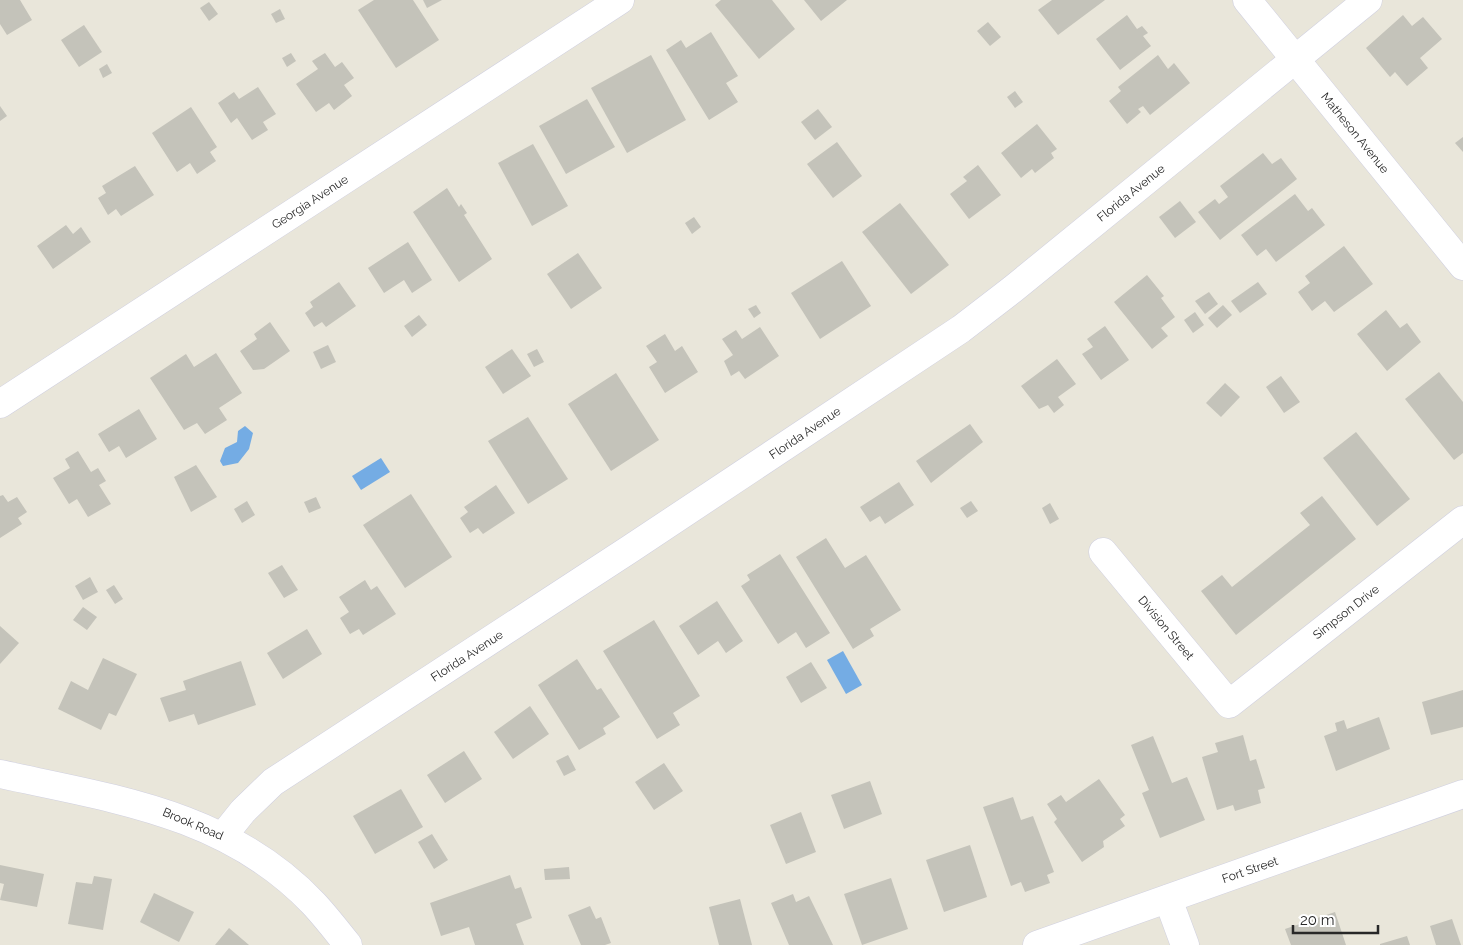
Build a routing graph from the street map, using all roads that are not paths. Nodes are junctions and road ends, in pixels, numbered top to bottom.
1 (620, 0) edge
2 (1247, 0) edge
3 (1368, 0) edge
4 (1294, 59) junction
5 (1463, 266) edge
6 (0, 404) edge
7 (1463, 520) edge
8 (1104, 552) dead end
9 (1229, 704) joint
10 (0, 774) edge
11 (1463, 794) edge
12 (223, 836) junction
13 (1168, 899) junction
14 (348, 945) edge
15 (1037, 945) edge
16 (1185, 945) edge

1 - 6 street, Georgia Avenue
2 - 4 street, Matheson Avenue
3 - 4 street, Florida Avenue
4 - 5 street, Matheson Avenue
4 - 12 street, Florida Avenue
7 - 9 street, Simpson Drive
8 - 9 street, Division Street
10 - 12 street, Brook Road
11 - 13 street, Fort Street
12 - 14 street, Brook Road
13 - 15 street, Fort Street
13 - 16 street

